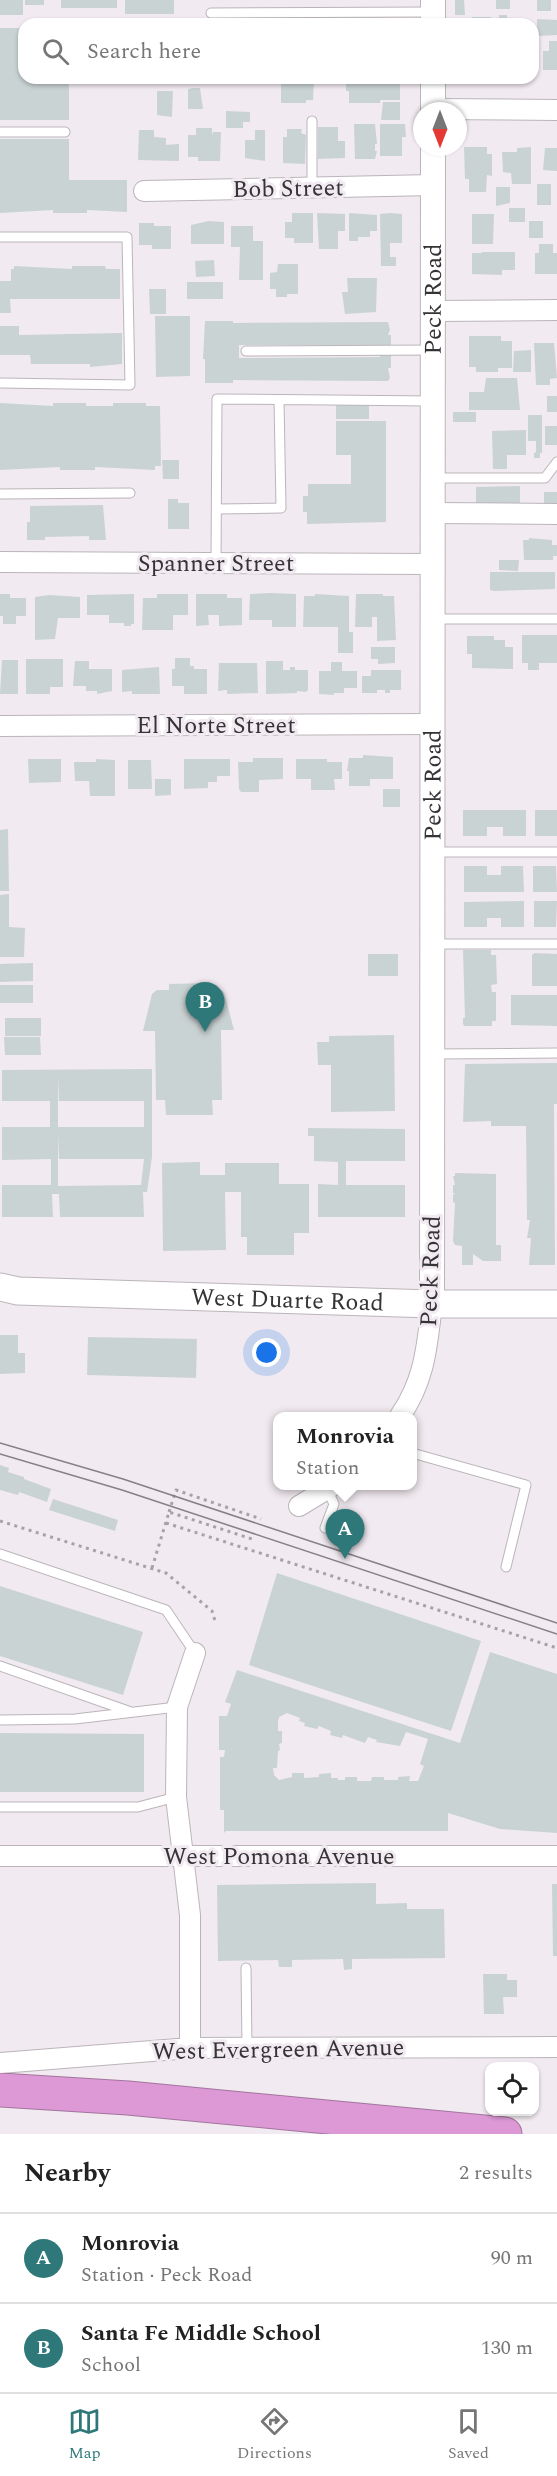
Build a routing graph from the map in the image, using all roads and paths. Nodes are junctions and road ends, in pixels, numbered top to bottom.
1 (433, 12) edge
2 (211, 13) dead end
3 (433, 84) edge
4 (433, 102) edge
5 (467, 110) edge
6 (557, 110) edge
7 (312, 120) dead end
8 (0, 132) edge
9 (66, 132) dead end
10 (433, 156) edge
11 (433, 184) junction
12 (312, 187) junction
13 (144, 191) dead end
14 (0, 237) edge
15 (557, 310) edge
16 (432, 311) junction
17 (433, 350) junction
18 (246, 351) dead end
19 (0, 383) edge
20 (279, 400) junction
21 (432, 401) junction
22 (557, 462) edge
23 (432, 478) junction
24 (130, 493) dead end
25 (0, 494) edge
26 (217, 509) junction
27 (432, 513) junction
28 (557, 514) edge
29 (0, 562) edge
30 (216, 564) junction
31 (432, 564) junction
32 (432, 619) junction
33 (557, 619) edge
34 (432, 724) junction
35 (0, 726) edge
36 (432, 852) junction
37 (557, 852) edge
38 (432, 944) junction
39 (557, 944) edge
40 (432, 1053) junction
41 (557, 1053) edge
42 (6, 1292) edge
43 (432, 1304) junction
44 (557, 1304) edge
45 (402, 1412) edge
46 (417, 1454) edge
47 (324, 1490) edge
48 (330, 1490) edge
49 (299, 1506) dead end
50 (170, 1512) junction
51 (261, 1519) dead end
52 (0, 1521) edge
53 (166, 1523) junction
54 (325, 1528) dead end
55 (252, 1539) dead end
56 (0, 1554) edge
57 (506, 1567) dead end
58 (152, 1569) junction
59 (216, 1624) dead end
60 (557, 1648) edge
61 (195, 1653) joint
62 (0, 1665) edge
63 (177, 1707) junction
64 (134, 1713) junction
65 (0, 1720) edge
66 (176, 1797) junction
67 (0, 1807) edge
68 (0, 1856) edge
69 (557, 1856) edge
70 (184, 1857) junction
71 (246, 1968) dead end
72 (247, 2047) junction
73 (557, 2047) edge
74 (190, 2048) junction
75 (0, 2063) edge
76 (0, 2090) edge
77 (505, 2134) edge

1 - 2 lane
3 - 4 street
5 - 6 street
7 - 12 lane
8 - 9 lane
10 - 11 street, Peck Road
11 - 12 street, Bob Street
11 - 16 street, Peck Road
12 - 13 street, Bob Street
14 - 19 lane
15 - 16 street
16 - 17 street, Peck Road
17 - 18 lane
17 - 21 street, Peck Road
20 - 21 lane
20 - 26 lane
20 - 26 lane
21 - 23 street, Peck Road
22 - 23 lane
23 - 27 street, Peck Road
24 - 25 lane
26 - 30 lane
27 - 28 street
27 - 31 street, Peck Road
29 - 30 street, Spanner Street
30 - 31 street, Spanner Street
31 - 32 street, Peck Road
32 - 33 lane
32 - 34 street, Peck Road
34 - 35 street, El Norte Street
34 - 36 street, Peck Road
36 - 37 lane
36 - 38 street, Peck Road
38 - 39 lane
38 - 40 street, Peck Road
40 - 41 lane
40 - 43 street, Peck Road
42 - 43 main road, West Duarte Road
43 - 44 main road, West Duarte Road
43 - 45 street, Peck Road
46 - 57 lane
47 - 49 street
48 - 54 lane
50 - 51 path
50 - 53 path
50 - 55 path
52 - 58 path
53 - 58 path
53 - 60 path
56 - 61 lane
58 - 59 path
61 - 63 street
62 - 64 lane
63 - 64 lane
63 - 66 street
64 - 65 lane
66 - 67 lane
66 - 70 street
68 - 70 street, West Pomona Avenue
69 - 70 street, West Pomona Avenue
70 - 74 street
71 - 72 lane
72 - 73 street, West Evergreen Avenue
72 - 74 street, West Evergreen Avenue
74 - 75 street, West Evergreen Avenue
76 - 77 highway

